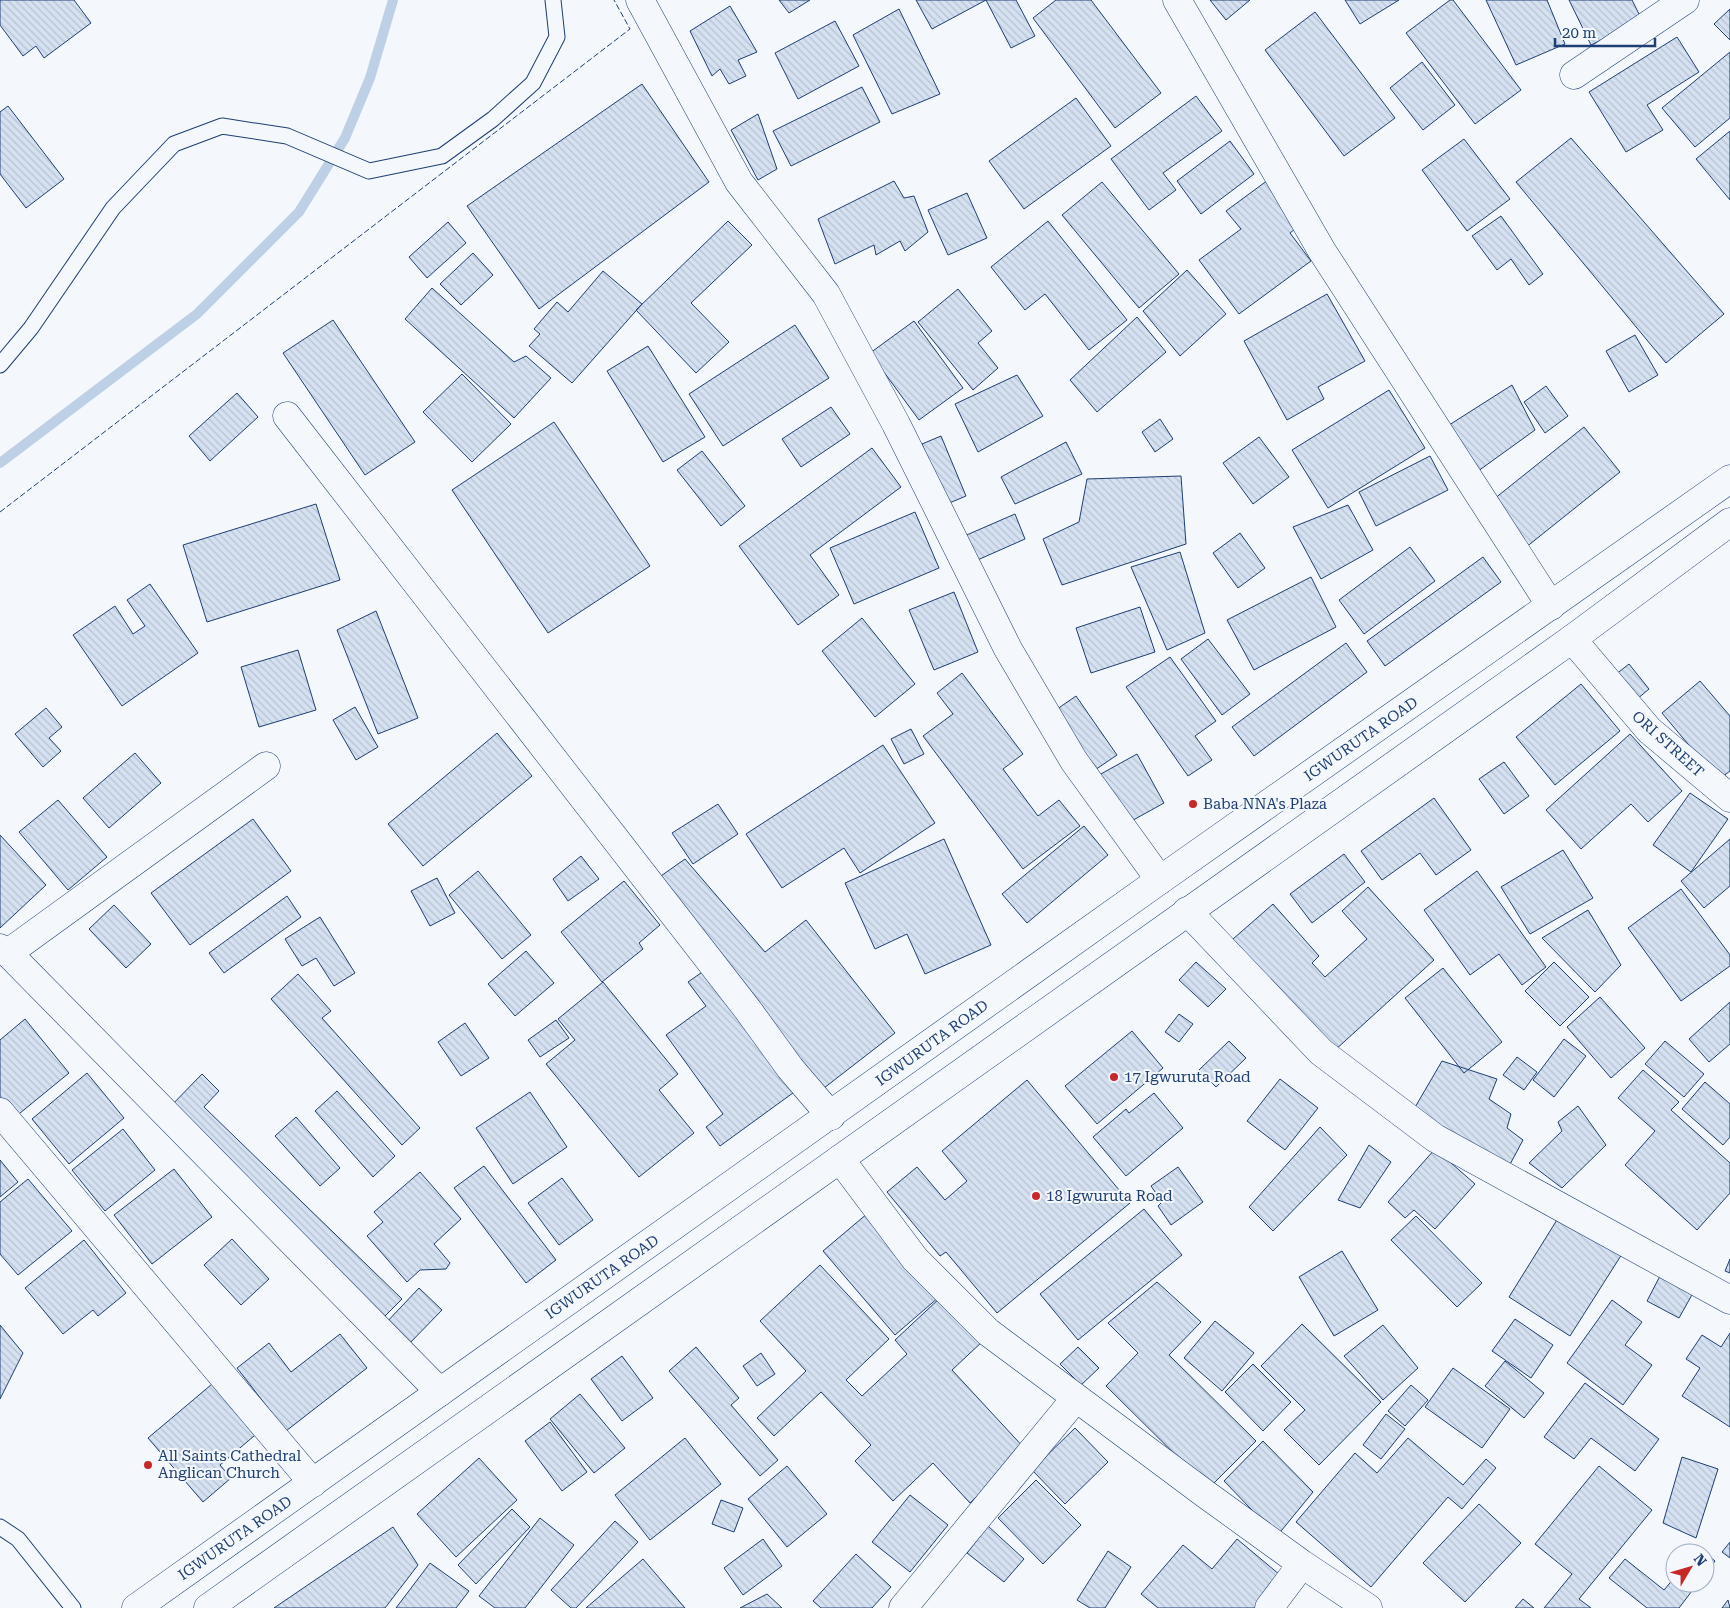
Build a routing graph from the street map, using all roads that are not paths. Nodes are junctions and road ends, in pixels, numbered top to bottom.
1 (552, 0) edge
2 (640, 0) edge
3 (1177, 0) edge
4 (1685, 0) edge
5 (1574, 75) dead end
6 (0, 365) edge
7 (287, 416) dead end
8 (1730, 479) edge
9 (1730, 522) edge
10 (1551, 606) junction
11 (1572, 639) junction
12 (266, 766) dead end
13 (1730, 798) edge
14 (1160, 880) junction
15 (1187, 911) junction
16 (4, 950) edge
17 (0, 1112) edge
18 (831, 1116) junction
19 (840, 1159) junction
20 (1730, 1300) edge
21 (440, 1392) junction
22 (1076, 1398) junction
23 (313, 1483) junction
24 (0, 1527) edge
25 (1302, 1564) junction
26 (218, 1606) edge
27 (72, 1608) edge
28 (136, 1608) edge
29 (903, 1608) edge
30 (1269, 1608) edge
31 (1368, 1608) edge

1 - 6 lane
2 - 14 street
3 - 10 street
4 - 5 street
7 - 18 street
8 - 10 street, IGWURUTA ROAD
9 - 11 street
10 - 14 street, IGWURUTA ROAD
11 - 13 street, ORI STREET
11 - 15 street
12 - 16 street
14 - 18 street, IGWURUTA ROAD
15 - 19 street
15 - 20 street
16 - 21 street
17 - 23 street
18 - 21 street, IGWURUTA ROAD
19 - 22 street
19 - 26 street
21 - 23 street, IGWURUTA ROAD
22 - 25 street
22 - 29 street
23 - 28 street, IGWURUTA ROAD
24 - 27 lane
25 - 30 street
25 - 31 street

